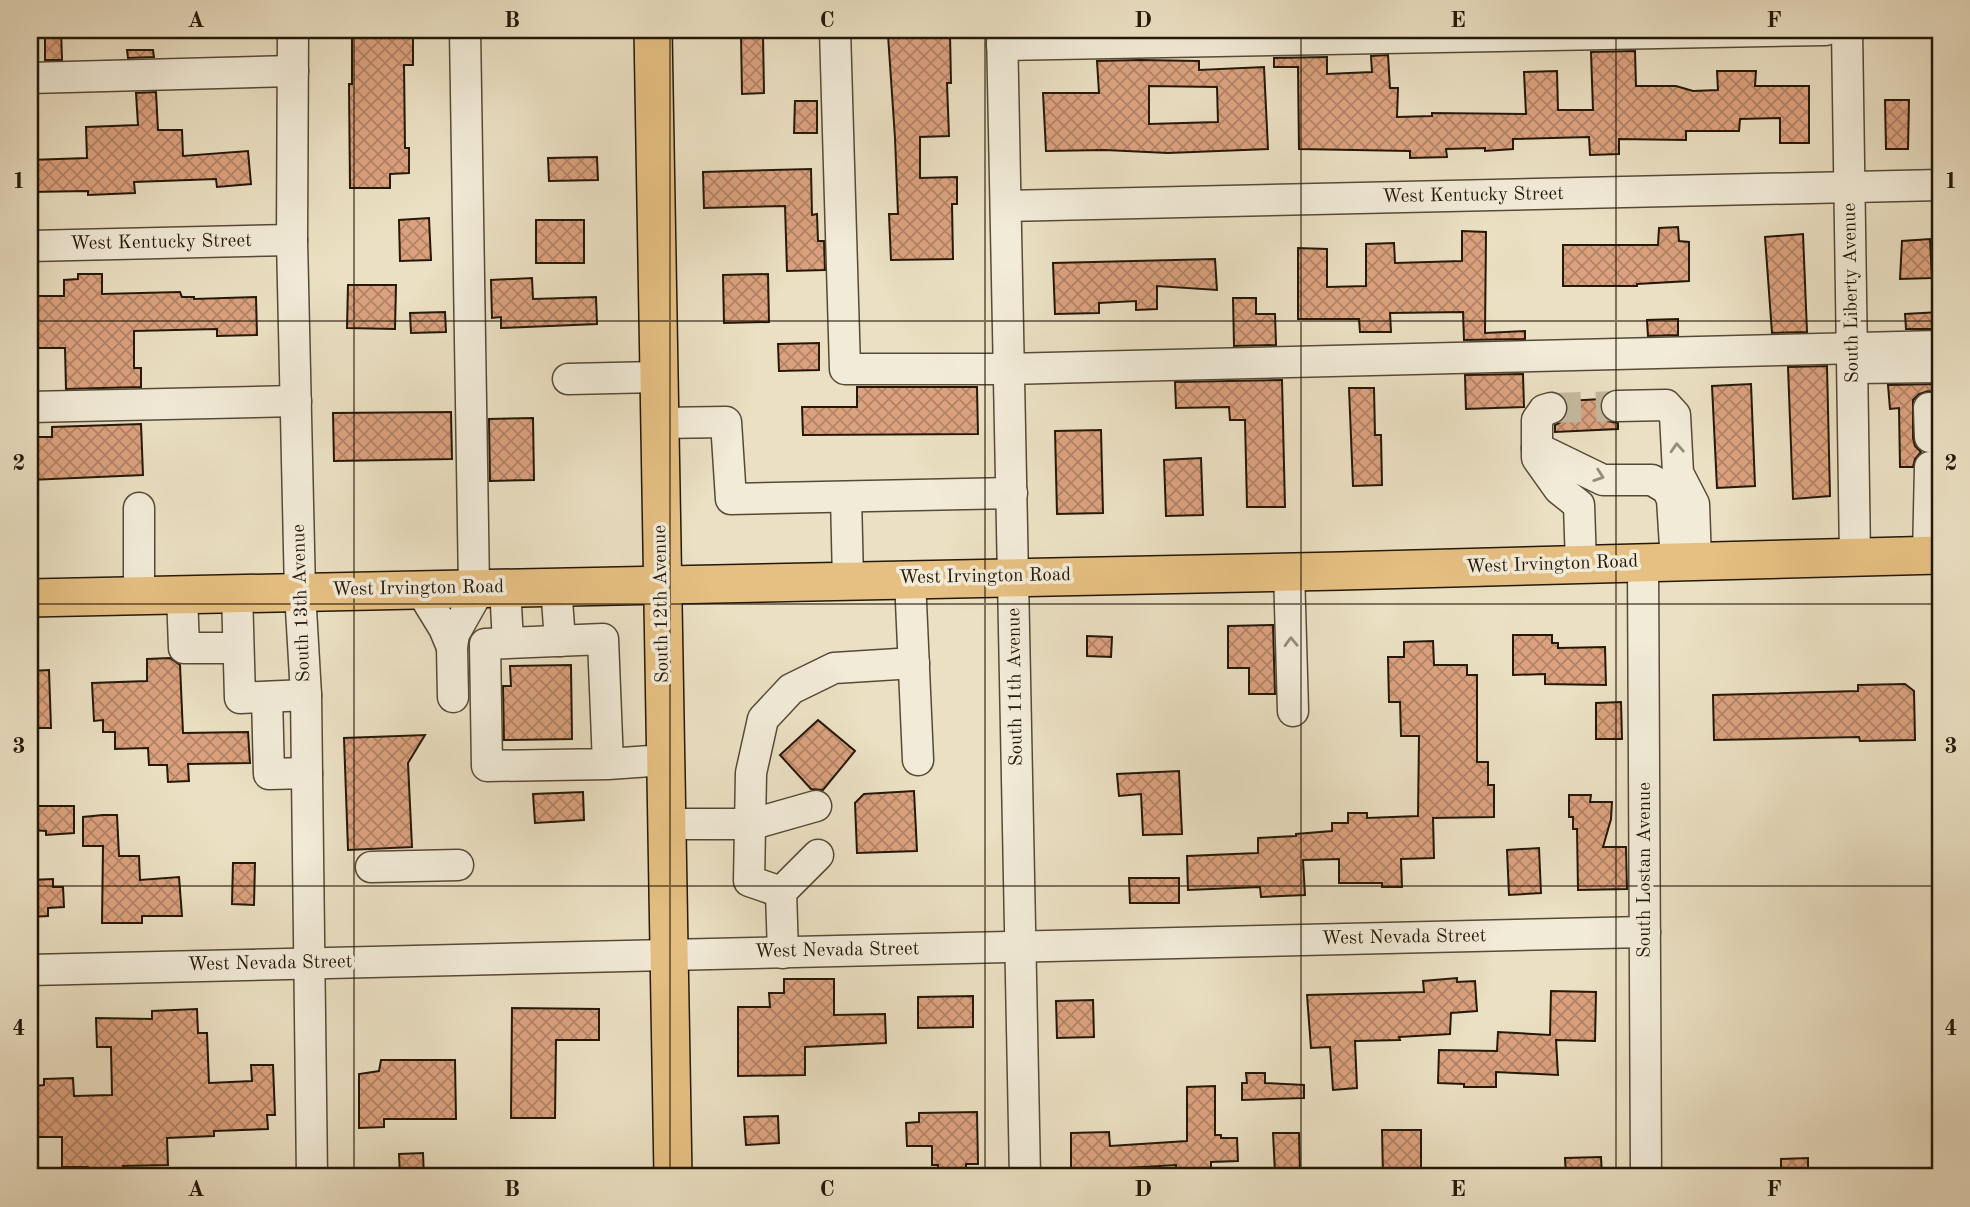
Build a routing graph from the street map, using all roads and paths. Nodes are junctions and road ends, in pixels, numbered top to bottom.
1 (293, 30) edge
2 (465, 30) edge
3 (653, 30) edge
4 (835, 30) edge
5 (1825, 30) edge
6 (1847, 30) edge
7 (1002, 38) edge
8 (293, 71) junction
9 (30, 78) edge
10 (1940, 185) edge
11 (1850, 187) junction
12 (1006, 206) junction
13 (292, 240) junction
14 (30, 246) edge
15 (1853, 358) junction
16 (1009, 369) junction
17 (658, 377) junction
18 (568, 379) dead end
19 (1932, 385) edge
20 (296, 401) junction
21 (1618, 406) tunnel mouth
22 (30, 407) edge
23 (1551, 408) dead end
24 (659, 423) junction
25 (1537, 447) junction
26 (1930, 467) dead end
27 (1012, 493) junction
28 (846, 497) junction
29 (139, 508) dead end
30 (1934, 555) edge
31 (1855, 557) junction
32 (1672, 562) junction
33 (1581, 564) junction
34 (1289, 571) junction
35 (1013, 577) junction
36 (910, 579) junction
37 (848, 580) junction
38 (662, 584) junction
39 (556, 586) junction
40 (486, 588) junction
41 (420, 589) junction
42 (300, 592) junction
43 (237, 593) junction
44 (182, 594) junction
45 (139, 595) junction
46 (30, 598) edge
47 (560, 640) junction
48 (508, 642) junction
49 (452, 647) junction
50 (238, 648) junction
51 (914, 663) junction
52 (306, 695) junction
53 (267, 696) junction
54 (453, 697) dead end
55 (1293, 711) dead end
56 (665, 760) junction
57 (918, 760) dead end
58 (608, 764) junction
59 (307, 773) junction
60 (816, 806) dead end
61 (666, 824) junction
62 (750, 824) junction
63 (818, 855) dead end
64 (458, 865) dead end
65 (371, 867) dead end
66 (781, 892) junction
67 (1645, 932) junction
68 (1022, 947) junction
69 (783, 953) junction
70 (669, 956) junction
71 (310, 963) junction
72 (30, 970) edge
73 (312, 1177) edge
74 (673, 1177) edge
75 (1025, 1177) edge
76 (1646, 1177) edge

1 - 8 street, South 13th Avenue
2 - 40 street
3 - 17 main road, South 12th Avenue
4 - 16 street
5 - 7 street
6 - 11 street, South Liberty Avenue
7 - 12 street, South 11th Avenue
8 - 9 street
8 - 13 street, South 13th Avenue
10 - 11 street, West Kentucky Street
11 - 12 street, West Kentucky Street
11 - 15 street, South Liberty Avenue
12 - 16 street, South 11th Avenue
13 - 14 street, West Kentucky Street
13 - 20 street, South 13th Avenue
15 - 16 street
15 - 19 street
15 - 31 street, South Liberty Avenue
16 - 27 street, South 11th Avenue
17 - 18 street
17 - 24 main road, South 12th Avenue
20 - 22 street
20 - 42 street, South 13th Avenue
32 -> 21 street
23 - 25 street
24 - 28 street
24 - 38 main road, South 12th Avenue
25 -> 32 street
25 - 33 street
26 - 30 street
27 - 28 street
27 - 35 street, South 11th Avenue
28 - 37 street
29 - 45 street
30 - 31 main road, West Irvington Road
31 - 32 main road, West Irvington Road
32 - 33 main road, West Irvington Road
32 - 67 street, South Lostan Avenue
33 - 34 main road, West Irvington Road
34 - 35 main road, West Irvington Road
55 -> 34 street
35 - 36 main road, West Irvington Road
35 - 68 street, South 11th Avenue
36 - 37 main road, West Irvington Road
36 - 51 street
37 - 38 main road, West Irvington Road
38 - 39 main road, West Irvington Road
38 - 56 main road, South 12th Avenue
39 - 40 main road, West Irvington Road
39 - 47 street
40 - 41 main road, West Irvington Road
40 - 48 street
40 - 49 street
41 - 42 main road, West Irvington Road
41 - 49 street
42 - 43 main road, West Irvington Road
42 - 52 street, South 13th Avenue
43 - 44 main road, West Irvington Road
43 - 50 street
44 - 45 main road, West Irvington Road
44 - 50 street
45 - 46 main road, West Irvington Road
47 - 48 street
47 - 58 street
48 - 58 street
49 - 54 street
50 - 53 street
51 - 57 street
51 - 62 street
52 - 53 street
52 - 59 street, South 13th Avenue
53 - 59 street
56 - 58 street
56 - 61 main road, South 12th Avenue
59 - 71 street, South 13th Avenue
60 - 62 street
61 - 62 street
61 - 70 main road, South 12th Avenue
62 - 66 street
63 - 66 street
64 - 65 street
66 - 69 street
67 - 68 street, West Nevada Street
67 - 76 street, South Lostan Avenue
68 - 69 street, West Nevada Street
68 - 75 street, South 11th Avenue
69 - 70 street, West Nevada Street
70 - 71 street, West Nevada Street
70 - 74 main road, South 12th Avenue
71 - 72 street, West Nevada Street
71 - 73 street, South 13th Avenue

